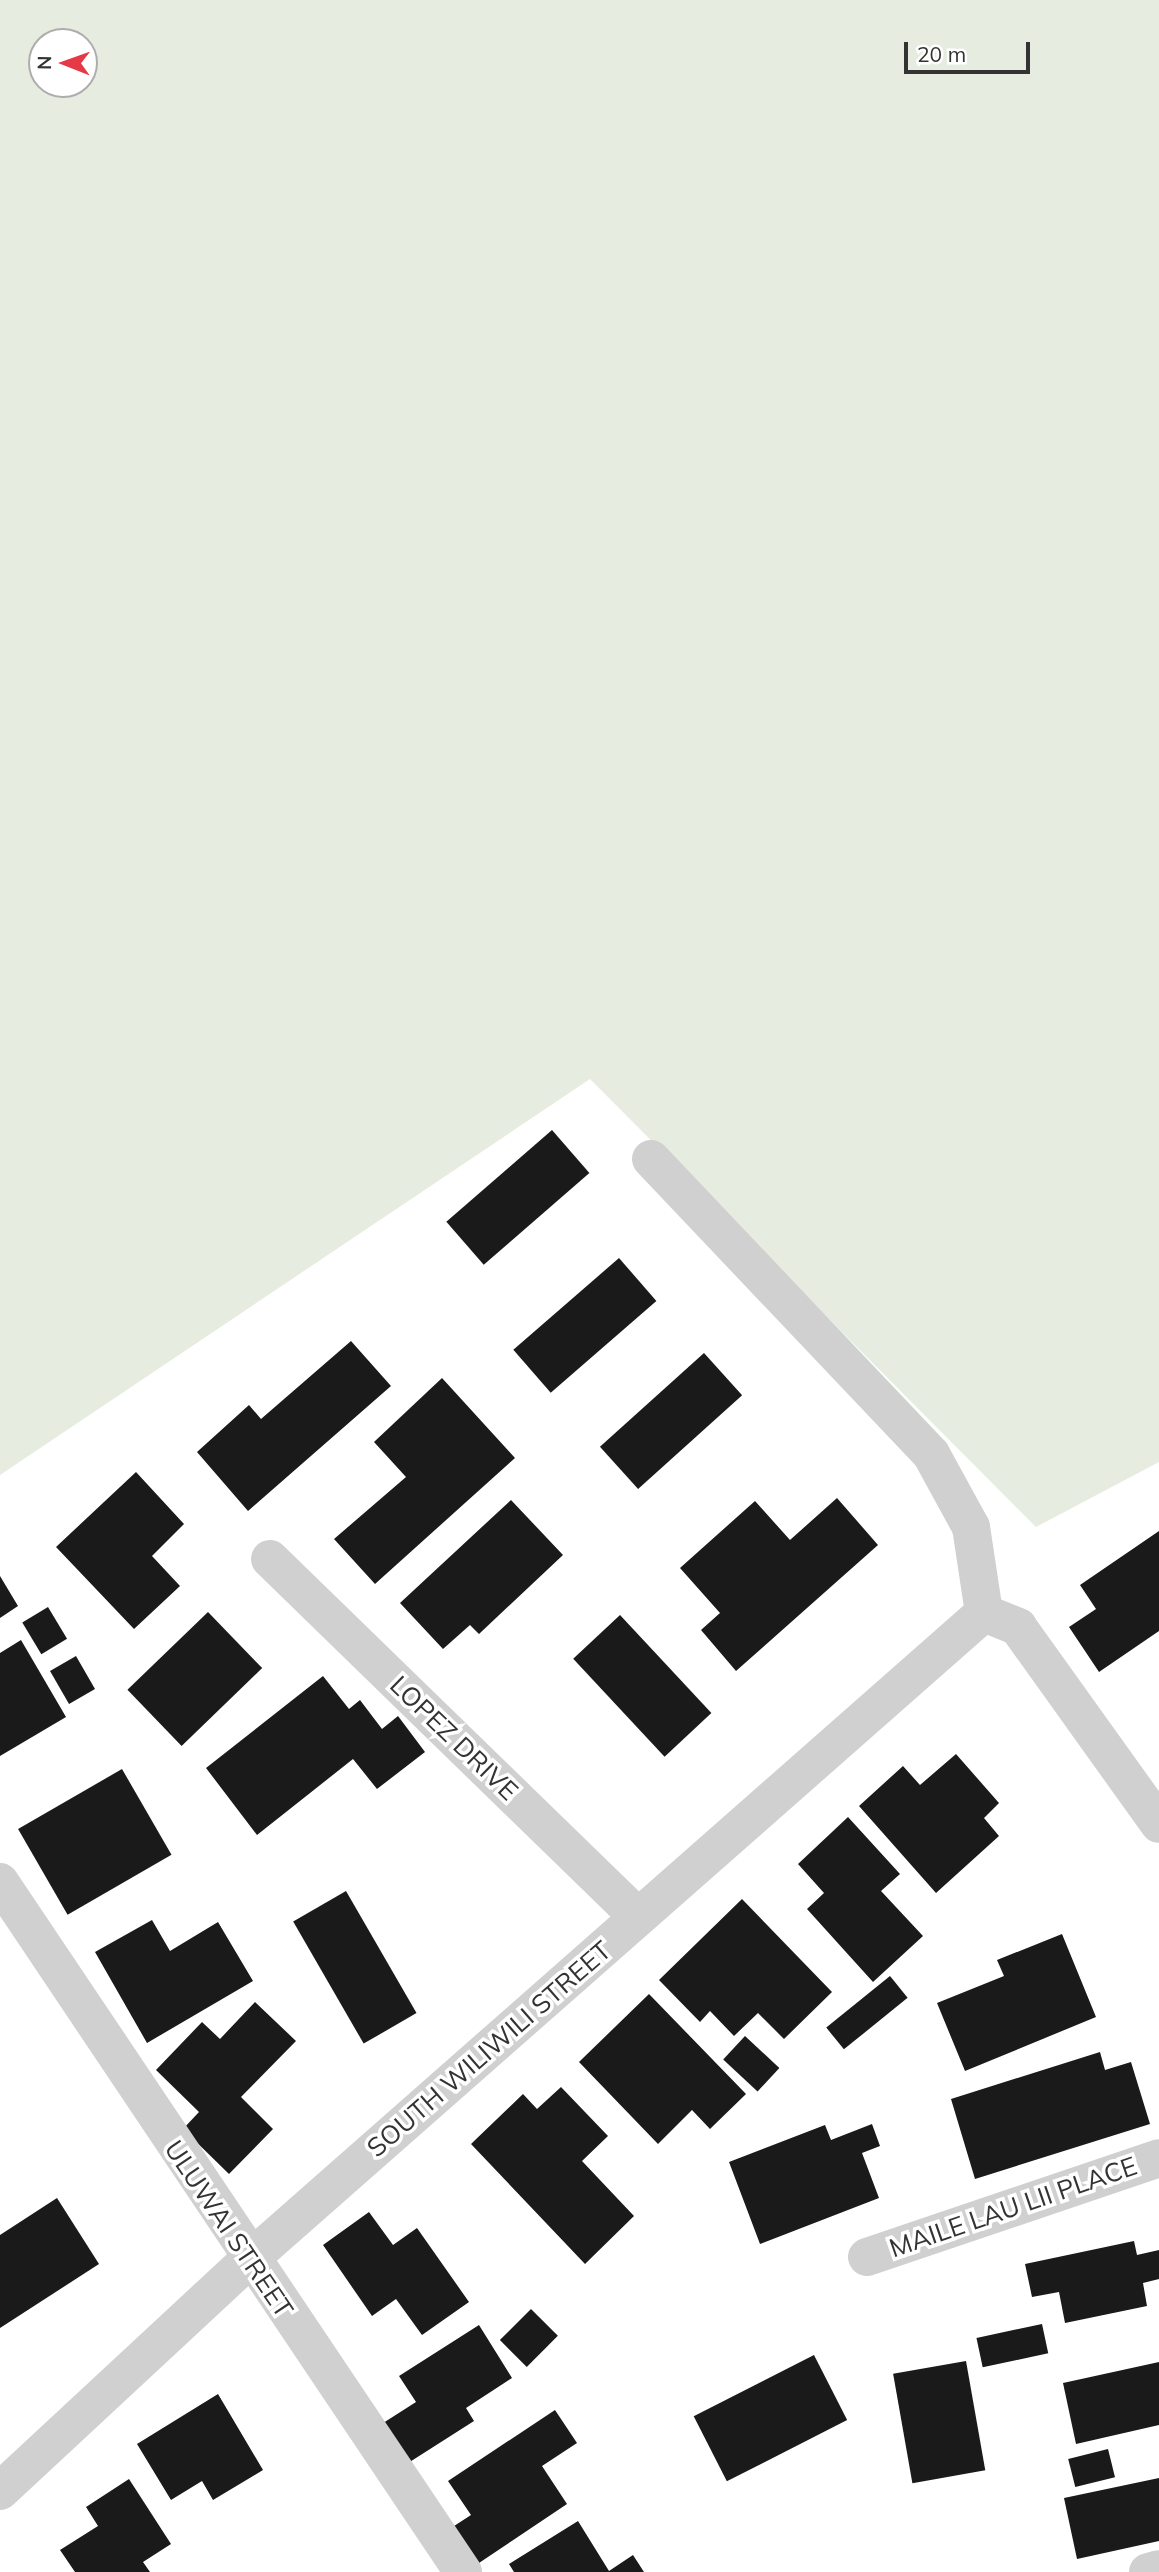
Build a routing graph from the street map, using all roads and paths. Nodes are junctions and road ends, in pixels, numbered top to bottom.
1 (651, 1159) dead end
2 (270, 1559) dead end
3 (984, 1613) junction
4 (1159, 1824) edge
5 (0, 1882) edge
6 (638, 1917) junction
7 (1159, 2158) edge
8 (867, 2257) dead end
9 (249, 2260) junction
10 (0, 2491) edge
11 (1159, 2569) edge
12 (463, 2572) edge
13 (1148, 2572) edge

1 - 3 street
2 - 6 street, LOPEZ DRIVE
3 - 4 street
3 - 6 street, SOUTH WILIWILI STREET
5 - 9 street, ULUWAI STREET
6 - 9 street, SOUTH WILIWILI STREET
7 - 8 street, MAILE LAU LII PLACE
9 - 10 street, SOUTH WILIWILI STREET
9 - 12 street, ULUWAI STREET
11 - 13 street

